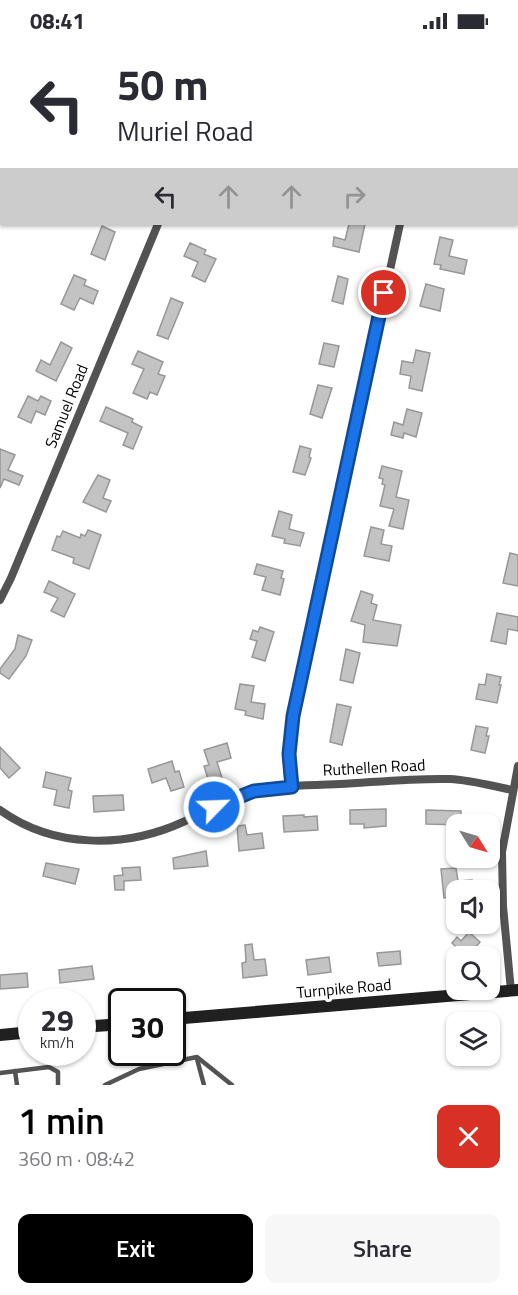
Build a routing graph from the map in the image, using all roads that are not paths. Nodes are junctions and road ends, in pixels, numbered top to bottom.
1 (158, 225) edge
2 (400, 225) edge
3 (0, 600) edge
4 (518, 766) edge
5 (292, 787) junction
6 (513, 790) junction
7 (0, 810) edge
8 (515, 990) edge
9 (186, 1018) edge
10 (18, 1033) edge
11 (0, 1035) edge
12 (197, 1057) junction
13 (15, 1071) junction
14 (0, 1073) edge
15 (17, 1085) edge
16 (58, 1085) edge
17 (105, 1085) edge
18 (204, 1085) edge
19 (232, 1085) edge

1 - 3 street, Samuel Road
2 - 5 street
4 - 6 street
5 - 6 street, Ruthellen Road
5 - 7 street, Ruthellen Road
6 - 8 street
8 - 9 main road, Turnpike Road
10 - 11 main road
12 - 17 lane
12 - 18 lane
12 - 19 lane
13 - 14 lane
13 - 15 lane
13 - 16 lane

